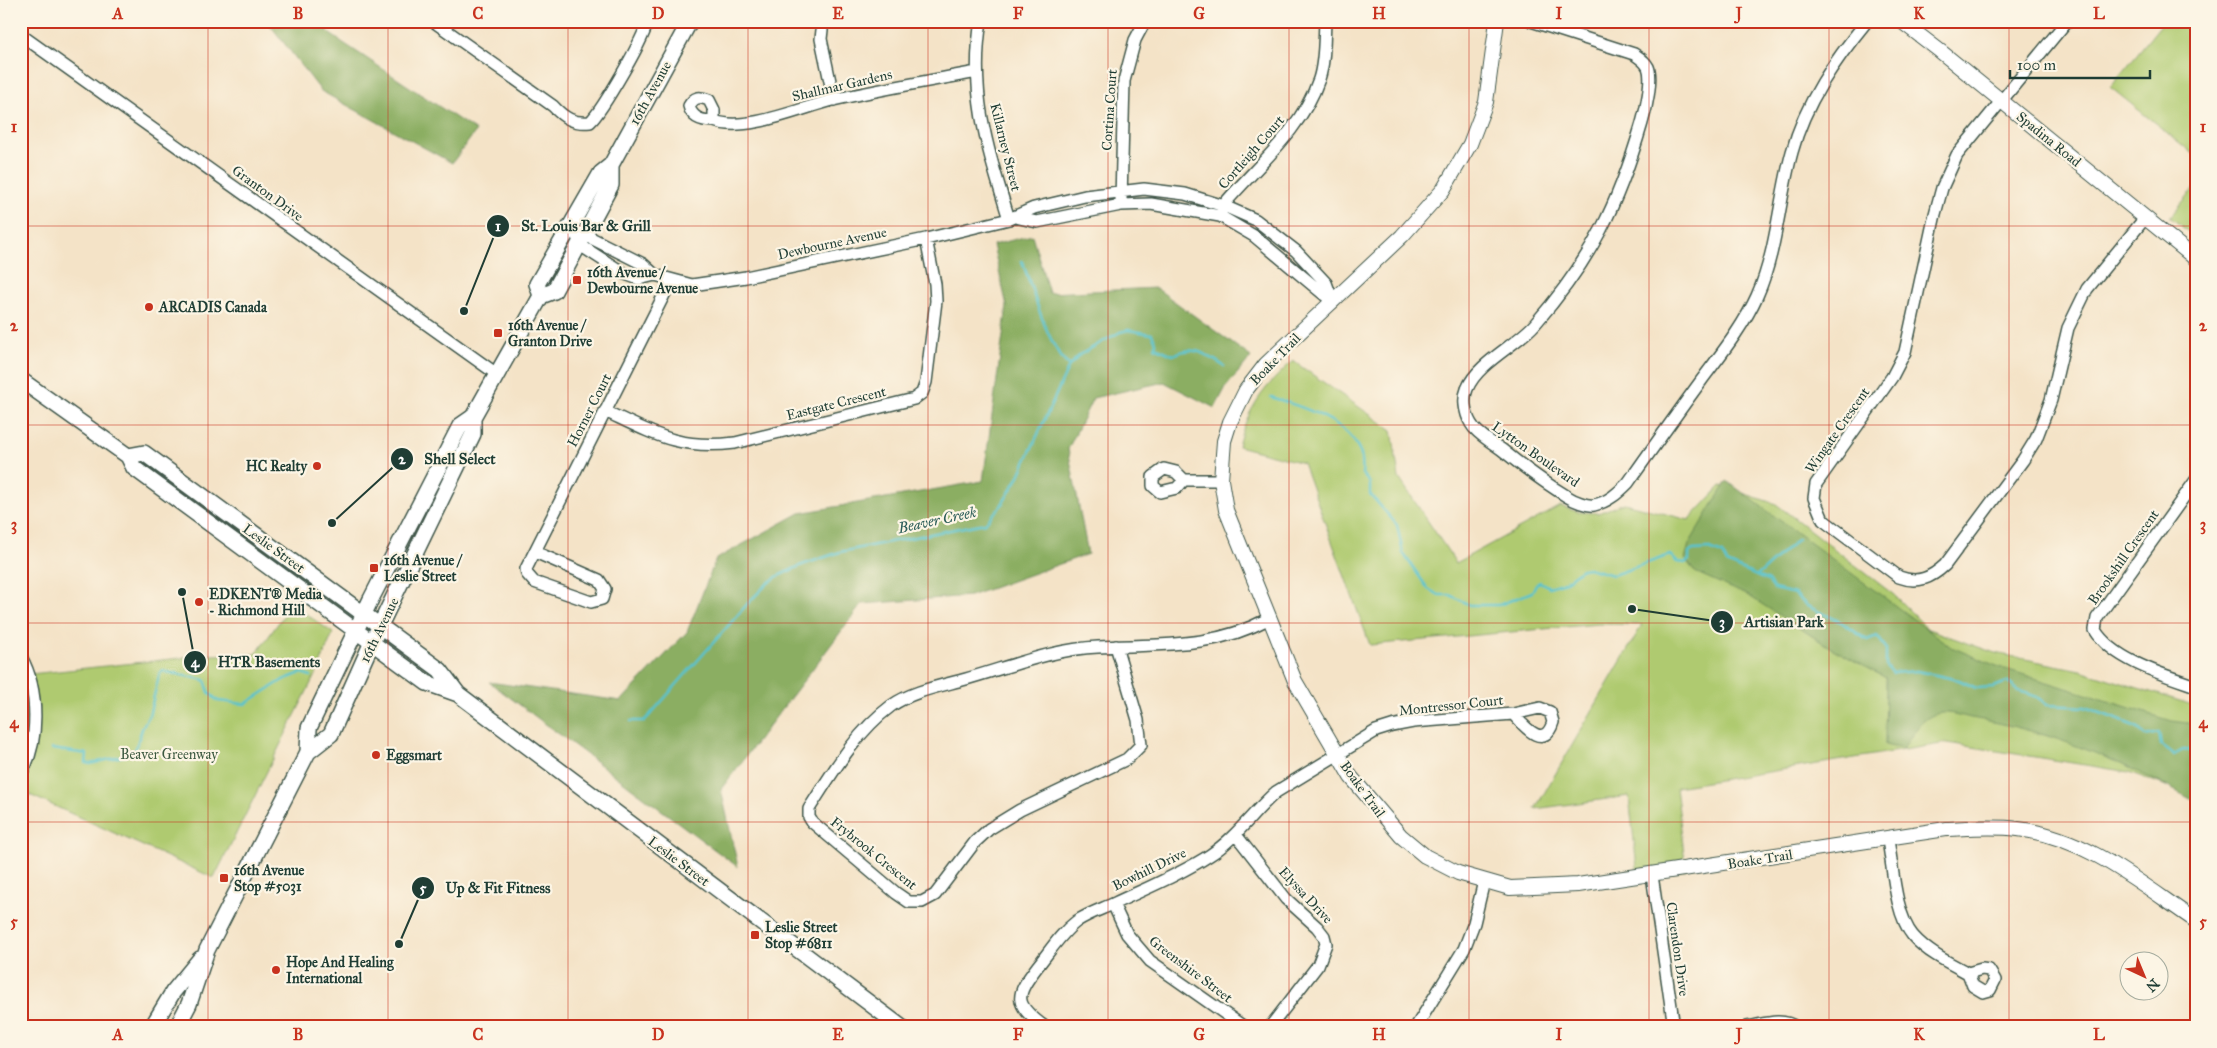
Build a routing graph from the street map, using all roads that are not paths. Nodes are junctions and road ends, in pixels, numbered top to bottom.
1 (433, 21) edge
2 (647, 21) edge
3 (690, 21) edge
4 (981, 21) edge
5 (1145, 21) edge
6 (1325, 21) edge
7 (1497, 21) edge
8 (1531, 21) edge
9 (1867, 21) edge
10 (1901, 21) edge
11 (2067, 21) edge
12 (822, 22) edge
13 (21, 35) edge
14 (977, 72) junction
15 (834, 100) junction
16 (2002, 101) junction
17 (714, 121) dead end
18 (611, 165) junction
19 (1121, 199) junction
20 (1222, 211) junction
21 (1012, 218) junction
22 (2145, 218) junction
23 (566, 230) junction
24 (926, 239) junction
25 (581, 240) junction
26 (2196, 259) edge
27 (655, 275) junction
28 (671, 281) junction
29 (541, 296) junction
30 (1333, 302) junction
31 (498, 375) junction
32 (21, 380) edge
33 (605, 411) junction
34 (474, 417) junction
35 (128, 456) junction
36 (1184, 480) dead end
37 (1221, 480) junction
38 (2196, 480) edge
39 (535, 552) junction
40 (363, 615) junction
41 (1268, 619) junction
42 (380, 627) junction
43 (356, 631) junction
44 (372, 642) junction
45 (1116, 646) junction
46 (21, 657) edge
47 (2196, 686) edge
48 (458, 694) junction
49 (1513, 714) dead end
50 (308, 752) junction
51 (1338, 755) junction
52 (21, 774) edge
53 (1236, 835) junction
54 (1888, 840) junction
55 (1652, 875) junction
56 (1484, 881) junction
57 (1113, 904) junction
58 (2196, 922) edge
59 (207, 950) junction
60 (1968, 973) dead end
61 (167, 1002) junction
62 (152, 1027) edge
63 (160, 1027) edge
64 (177, 1027) edge
65 (901, 1027) edge
66 (1045, 1027) edge
67 (1244, 1027) edge
68 (1270, 1027) edge
69 (1416, 1027) edge
70 (1674, 1027) edge
71 (1747, 1027) edge
72 (1795, 1027) edge

1 - 2 street
3 - 18 main road, 16th Avenue
4 - 14 street, Killarney Street
5 - 19 street, Cortina Court
6 - 20 street, Cortleigh Court
7 - 30 street, Boake Trail
8 - 9 street, Lytton Boulevard
10 - 16 street, Spadina Road
11 - 16 street
12 - 15 street
13 - 31 street, Granton Drive
14 - 15 street, Shallmar Gardens
14 - 21 street, Killarney Street
15 - 17 street, Shallmar Gardens
16 - 22 street, Spadina Road
16 - 22 street, Wingate Crescent
18 - 23 main road, 16th Avenue
18 - 25 main road, 16th Avenue
19 - 20 street, Dewbourne Avenue
19 - 21 street, Dewbourne Avenue
20 - 30 street, Dewbourne Avenue
20 - 30 street, Dewbourne Avenue
21 - 24 street, Dewbourne Avenue
22 - 26 street, Spadina Road
23 - 25 street, Dewbourne Avenue
23 - 29 main road, 16th Avenue
24 - 28 street, Dewbourne Avenue
24 - 33 street, Eastgate Crescent
25 - 27 street, Dewbourne Avenue
25 - 27 street, Dewbourne Avenue
25 - 29 main road, 16th Avenue
27 - 28 street, Dewbourne Avenue
28 - 33 street, Horner Court
29 - 31 main road, 16th Avenue
30 - 37 street, Boake Trail
31 - 34 main road, 16th Avenue
32 - 35 main road, Leslie Street
33 - 39 street, Horner Court
34 - 40 main road, 16th Avenue
34 - 42 main road, 16th Avenue
35 - 40 main road, Leslie Street
35 - 43 main road, Leslie Street
36 - 37 street
37 - 41 street, Boake Trail
38 - 47 street, Brookshill Crescent
39 - 39 street, Horner Court
40 - 42 main road, Leslie Street
40 - 43 main road, 16th Avenue
41 - 45 street, Frybrook Crescent
41 - 51 street, Boake Trail
42 - 44 main road, 16th Avenue
42 - 48 main road, Leslie Street
43 - 44 main road, Leslie Street
43 - 50 main road, 16th Avenue
44 - 48 main road, Leslie Street
44 - 50 main road, 16th Avenue
45 - 45 street, Frybrook Crescent
46 - 52 street
48 - 65 main road, Leslie Street
49 - 51 street, Montressor Court
50 - 59 main road, 16th Avenue
51 - 53 street, Bowhill Drive
51 - 56 street, Boake Trail
53 - 57 street, Bowhill Drive
53 - 68 street, Elyssa Drive
54 - 55 street, Boake Trail
54 - 58 street, Boake Trail
54 - 60 street
55 - 56 street, Boake Trail
55 - 70 street, Clarendon Drive
56 - 69 street
57 - 66 street, Bowhill Drive
57 - 67 street, Greenshire Street
59 - 61 main road, 16th Avenue
59 - 64 main road, 16th Avenue
61 - 62 main road, 16th Avenue
61 - 63 main road
71 - 72 street

